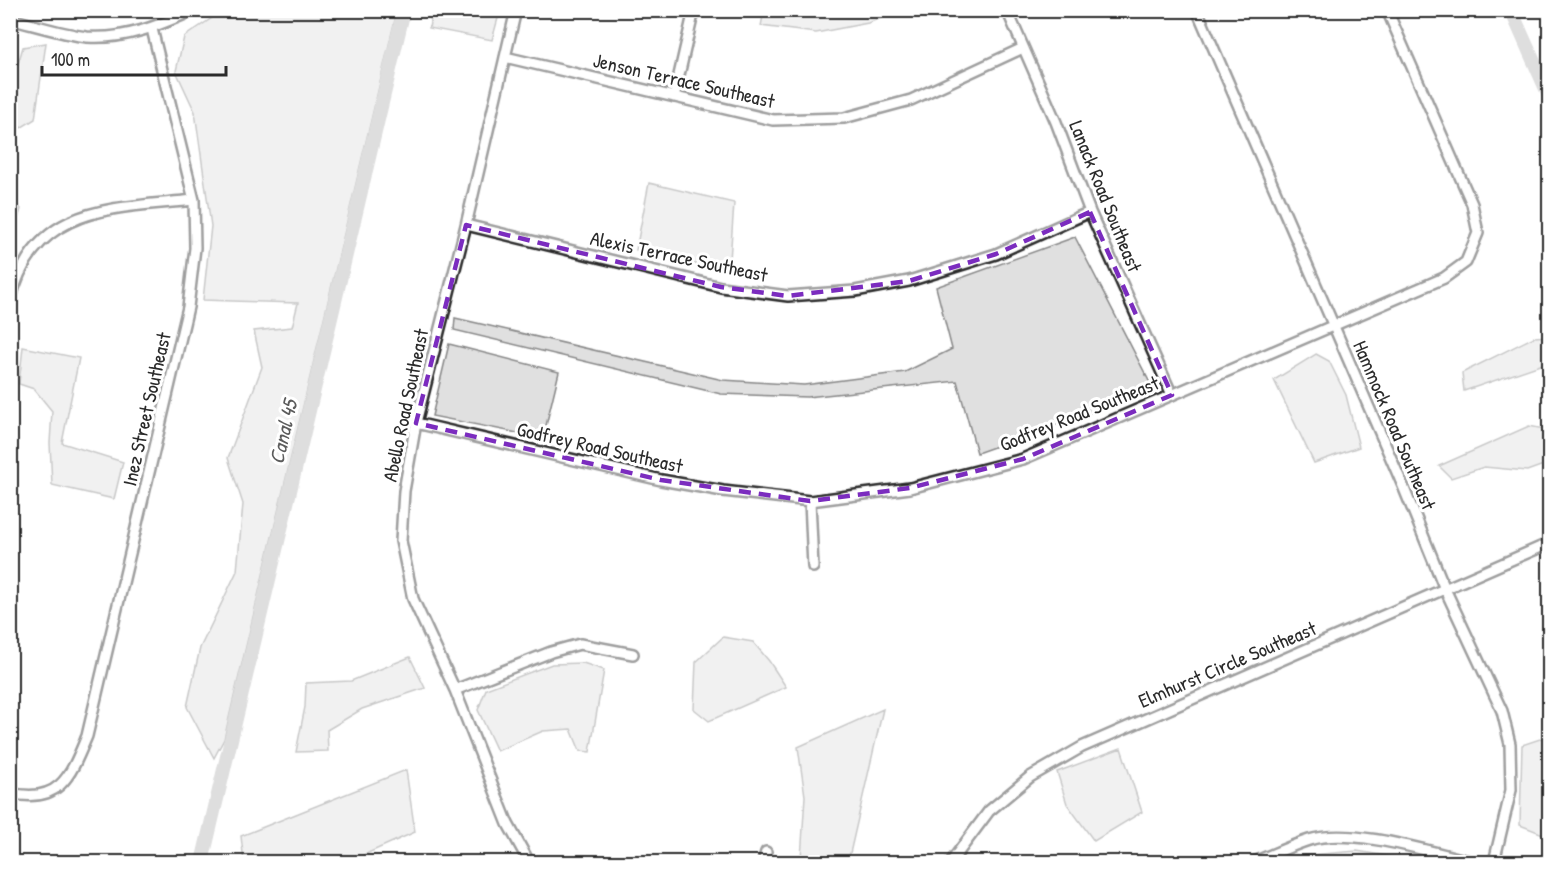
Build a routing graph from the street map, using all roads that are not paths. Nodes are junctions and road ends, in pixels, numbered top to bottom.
1 (194, 10) edge
2 (516, 10) edge
3 (694, 10) edge
4 (1007, 10) edge
5 (1197, 10) edge
6 (1386, 10) edge
7 (10, 19) edge
8 (152, 28) junction
9 (1023, 48) junction
10 (505, 57) junction
11 (674, 97) junction
12 (194, 200) junction
13 (1090, 212) junction
14 (466, 225) junction
15 (10, 302) edge
16 (1333, 327) junction
17 (1172, 395) junction
18 (416, 423) junction
19 (810, 501) junction
20 (1550, 543) edge
21 (813, 567) dead end
22 (1445, 589) junction
23 (633, 654) dead end
24 (454, 690) junction
25 (10, 793) edge
26 (766, 852) dead end
27 (1277, 853) junction
28 (529, 862) edge
29 (763, 862) edge
30 (951, 862) edge
31 (1254, 862) edge
32 (1281, 862) edge
33 (1474, 862) edge
34 (1494, 862) edge

1 - 8 street
2 - 10 street, Abello Road Southeast
3 - 11 street
4 - 9 street, Lanack Road Southeast
5 - 16 street, Hammock Road Southeast
6 - 16 street, Godfrey Road Southeast
7 - 8 street
8 - 12 street, Inez Street Southeast
9 - 11 street, Jenson Terrace Southeast
9 - 13 street, Lanack Road Southeast
10 - 11 street, Jenson Terrace Southeast
10 - 14 street, Abello Road Southeast
12 - 15 street
12 - 25 street, Inez Street Southeast
13 - 14 street, Alexis Terrace Southeast
13 - 17 street, Lanack Road Southeast
14 - 18 street, Abello Road Southeast
16 - 17 street, Godfrey Road Southeast
16 - 22 street, Hammock Road Southeast
17 - 19 street, Godfrey Road Southeast
18 - 19 street, Godfrey Road Southeast
18 - 24 street, Abello Road Southeast
19 - 21 street
20 - 22 street, Elmhurst Circle Southeast
22 - 30 street, Elmhurst Circle Southeast
22 - 34 street, Hammock Road Southeast
23 - 24 street
24 - 28 street, Abello Road Southeast
26 - 29 street
27 - 31 street
27 - 32 street
27 - 33 street

